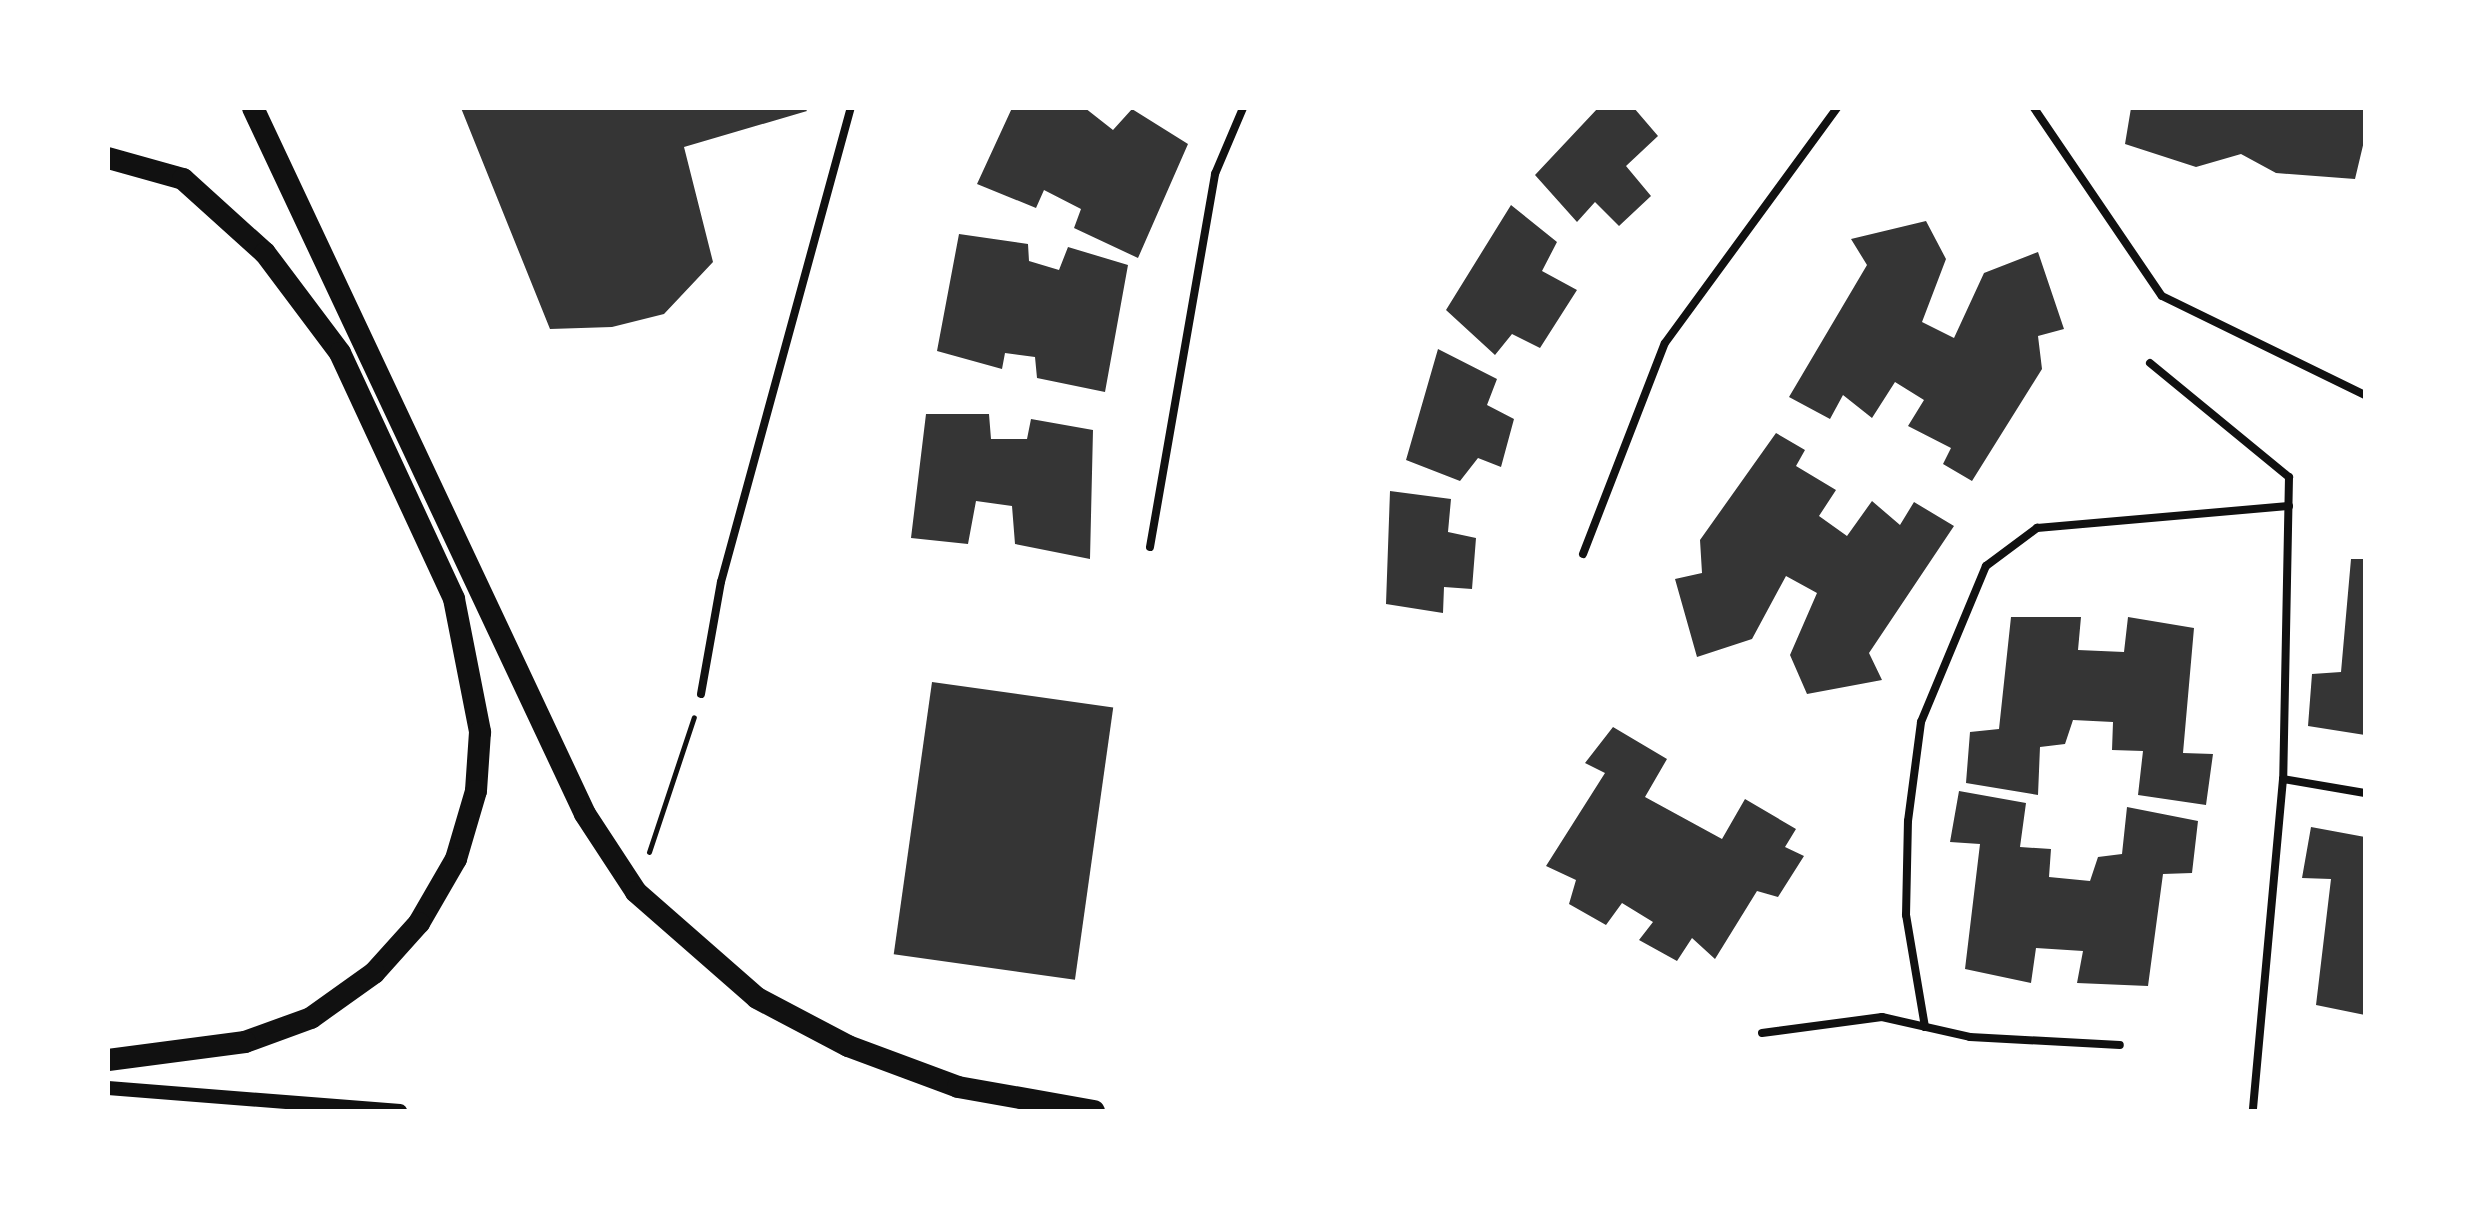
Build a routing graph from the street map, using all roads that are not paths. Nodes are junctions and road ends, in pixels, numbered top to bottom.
1 (253, 108) edge
2 (851, 108) edge
3 (1243, 108) edge
4 (1837, 108) edge
5 (2034, 108) edge
6 (108, 158) edge
7 (2150, 363) dead end
8 (2365, 395) edge
9 (2289, 506) junction
10 (1150, 547) dead end
11 (1583, 554) dead end
12 (701, 694) road end
13 (2283, 779) junction
14 (2365, 793) edge
15 (1925, 1027) junction
16 (1762, 1033) dead end
17 (2120, 1045) dead end
18 (108, 1060) edge
19 (108, 1088) edge
20 (196, 1103) edge
21 (400, 1111) edge
22 (1094, 1111) edge
23 (2253, 1111) edge

1 - 22 highway
2 - 12 street
3 - 10 street
4 - 11 street
5 - 8 street
6 - 18 highway
7 - 9 street
9 - 13 street
9 - 15 street
13 - 14 street
13 - 23 street
15 - 16 street
15 - 17 street
19 - 20 street
20 - 21 street

